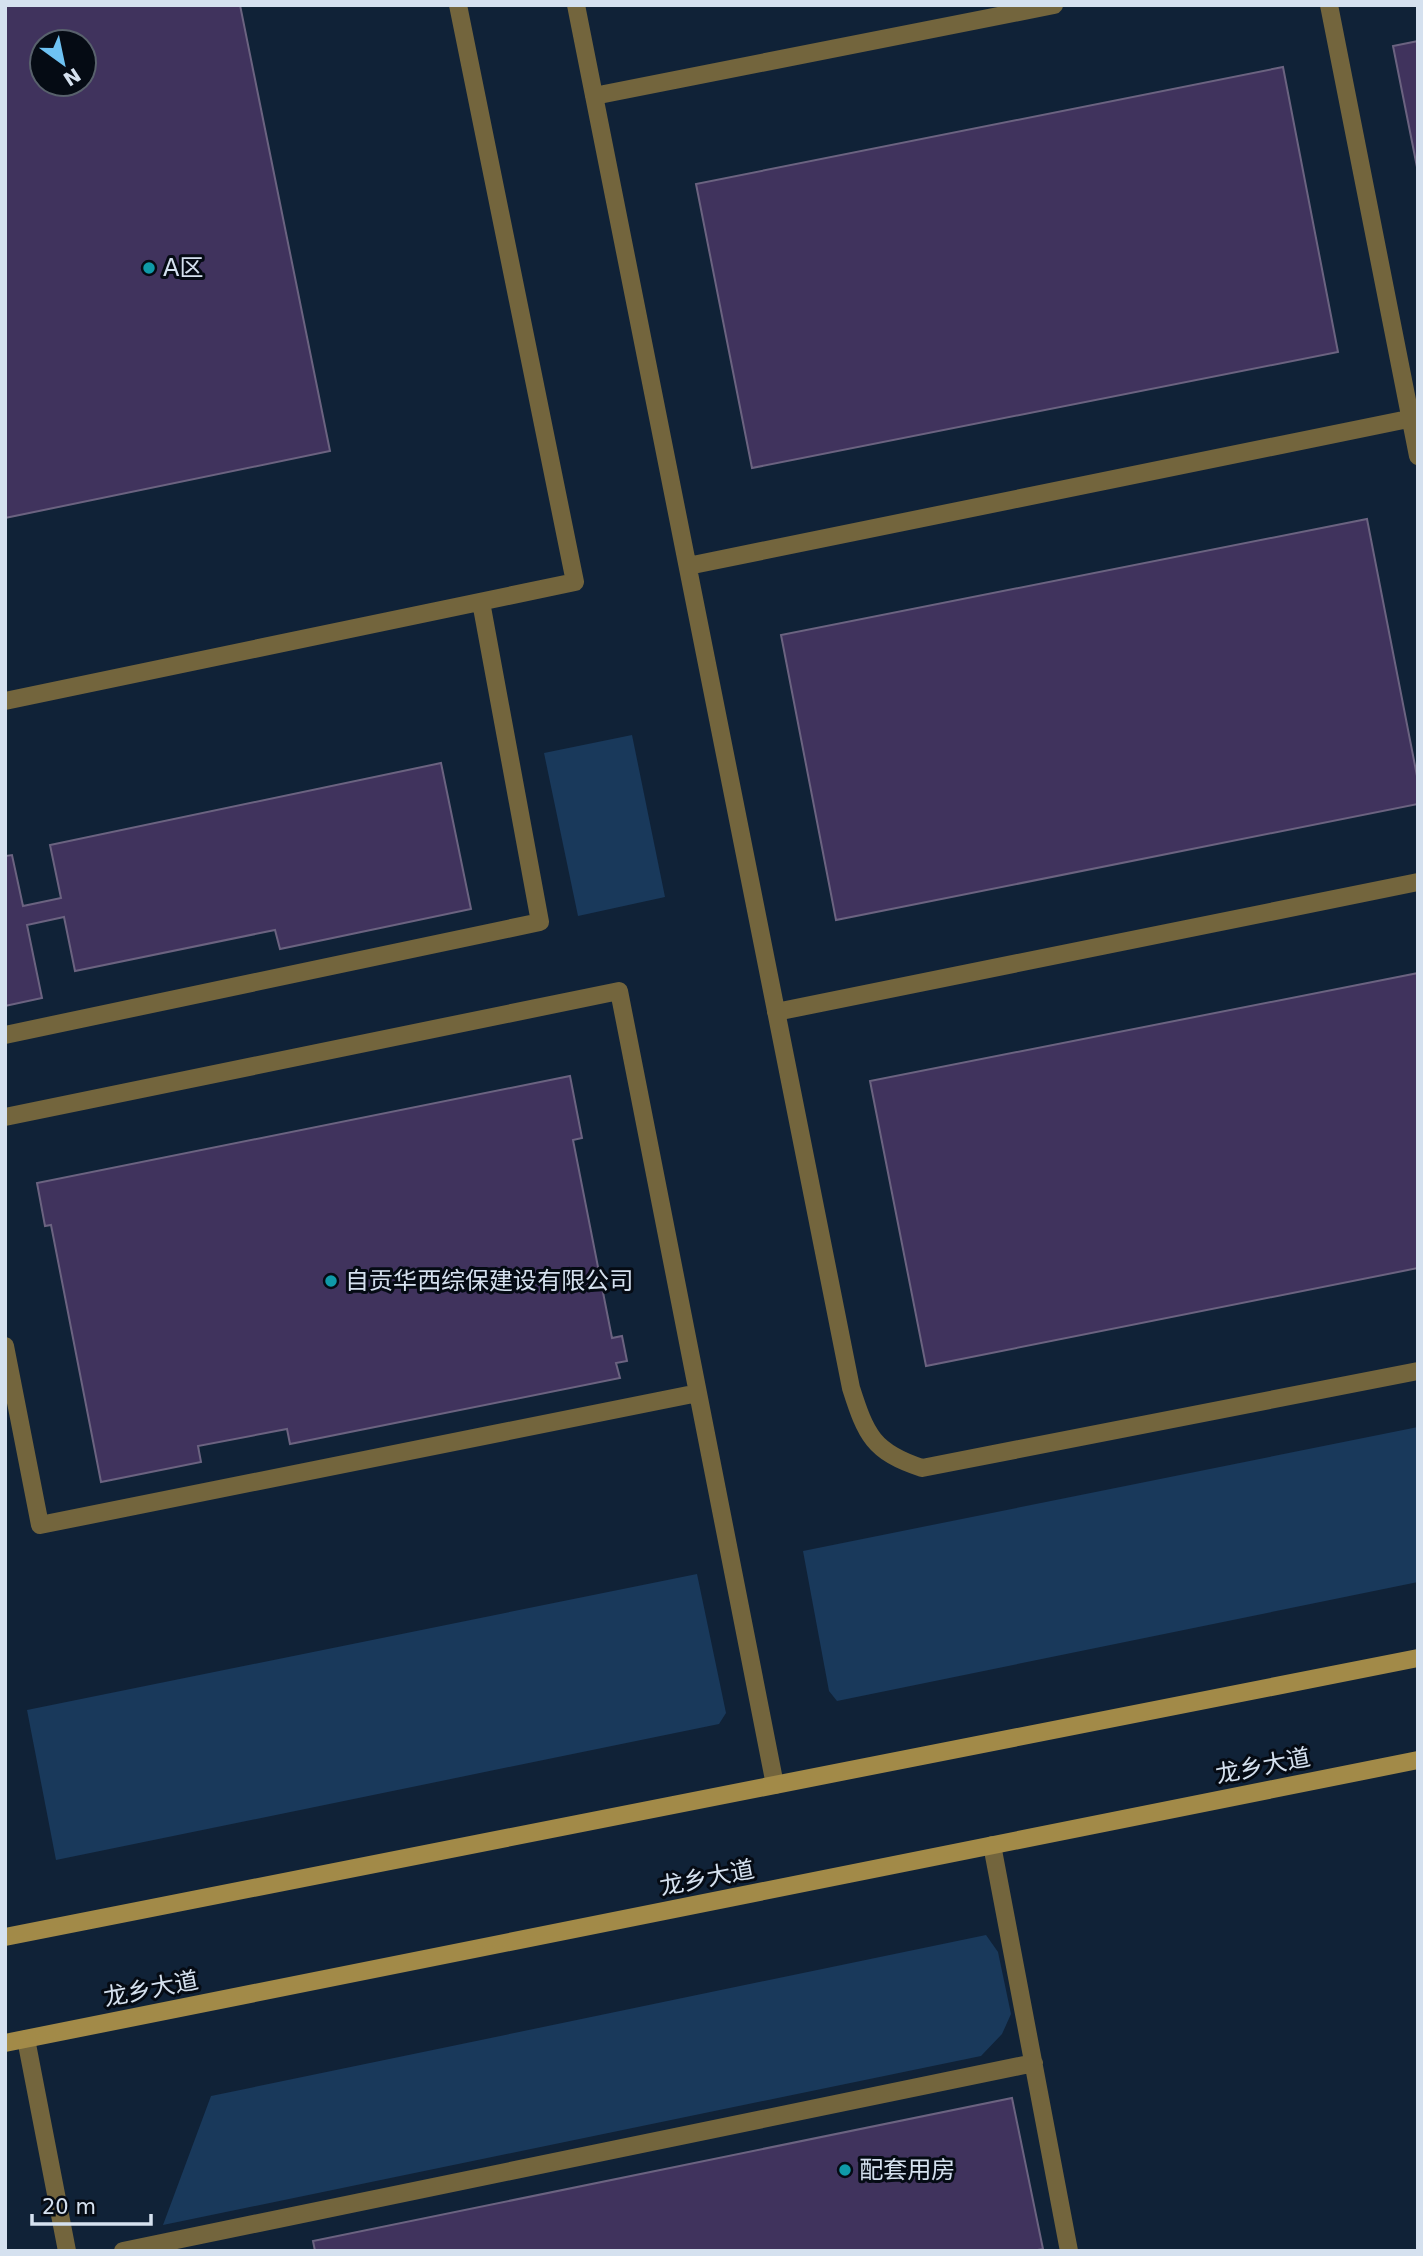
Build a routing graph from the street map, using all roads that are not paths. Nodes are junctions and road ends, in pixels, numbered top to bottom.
1 (458, 5) edge
2 (576, 5) edge
3 (1054, 5) edge
4 (1329, 5) edge
5 (594, 96) junction
6 (1414, 418) edge
7 (1418, 456) edge
8 (688, 566) junction
9 (481, 602) junction
10 (5, 701) edge
11 (1418, 882) edge
12 (776, 1012) junction
13 (5, 1035) edge
14 (5, 1117) edge
15 (5, 1346) edge
16 (1418, 1371) edge
17 (698, 1393) junction
18 (1418, 1658) edge
19 (1418, 1760) edge
20 (775, 1785) junction
21 (992, 1845) junction
22 (5, 1937) edge
23 (26, 2039) junction
24 (5, 2043) edge
25 (1034, 2063) junction
26 (68, 2251) edge
27 (123, 2251) edge
28 (1069, 2251) edge

1 - 9 lane
2 - 5 lane
3 - 5 lane
4 - 6 lane
5 - 8 lane
6 - 7 lane
6 - 8 lane
8 - 12 lane
9 - 10 lane
9 - 13 lane
11 - 12 lane
12 - 16 lane
14 - 17 lane
15 - 17 lane
17 - 20 lane
18 - 20 main road
19 - 21 main road, 龙乡大道
20 - 22 main road
21 - 23 main road, 龙乡大道
21 - 25 lane
23 - 24 main road, 龙乡大道
23 - 26 lane
25 - 27 lane
25 - 28 lane

